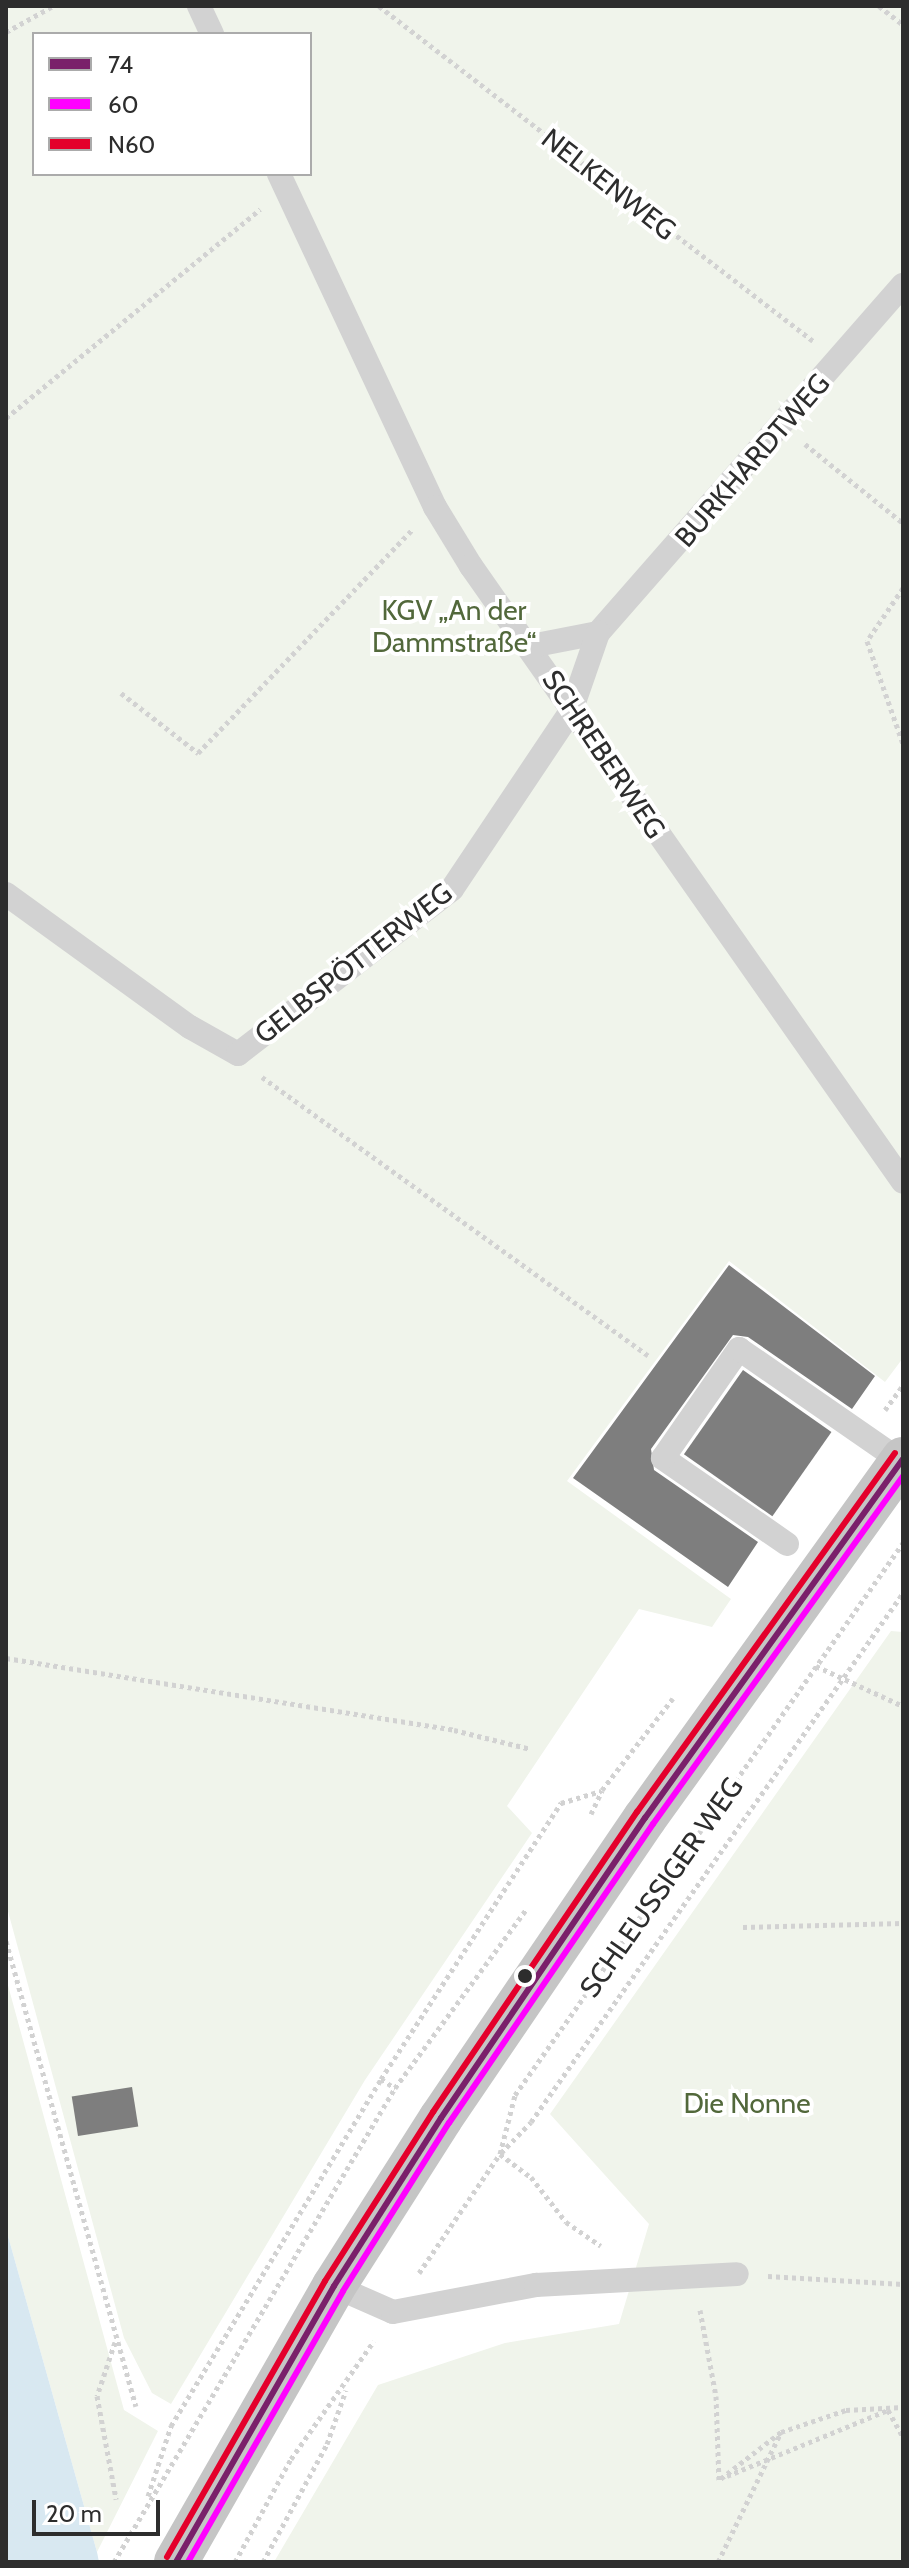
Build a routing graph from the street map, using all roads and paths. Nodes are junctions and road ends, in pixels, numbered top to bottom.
1 (53, 6) edge
2 (199, 6) edge
3 (379, 6) edge
4 (879, 6) edge
5 (903, 25) edge
6 (6, 32) edge
7 (211, 32) edge
8 (282, 181) edge
9 (903, 285) edge
10 (839, 362) junction
11 (6, 418) edge
12 (783, 426) junction
13 (435, 507) junction
14 (903, 523) edge
15 (903, 588) edge
16 (598, 633) junction
17 (531, 646) junction
18 (121, 693) dead end
19 (571, 711) junction
20 (903, 744) edge
21 (6, 894) edge
22 (238, 1054) junction
23 (903, 1182) edge
24 (648, 1355) dead end
25 (902, 1460) edge
26 (903, 1543) edge
27 (787, 1544) dead end
28 (903, 1593) edge
29 (6, 1658) edge
30 (816, 1666) junction
31 (842, 1679) junction
32 (903, 1706) edge
33 (531, 1749) dead end
34 (602, 1790) dead end
35 (903, 1923) edge
36 (743, 1927) dead end
37 (6, 1941) edge
38 (381, 2079) junction
39 (395, 2088) dead end
40 (500, 2154) junction
41 (441, 2242) dead end
42 (737, 2274) joint
43 (690, 2278) junction
44 (651, 2282) junction
45 (903, 2284) edge
46 (334, 2286) junction
47 (115, 2341) junction
48 (136, 2406) dead end
49 (903, 2407) edge
50 (888, 2410) junction
51 (781, 2432) junction
52 (903, 2437) edge
53 (719, 2480) junction
54 (116, 2499) dead end
55 (114, 2562) edge
56 (176, 2562) edge
57 (235, 2562) edge
58 (263, 2562) edge
59 (718, 2562) edge

1 - 6 path
2 - 7 lane
3 - 10 path, NELKENWEG
4 - 5 path
8 - 11 path
8 - 13 lane, SCHREBERWEG
9 - 10 lane, BURKHARDTWEG
10 - 12 lane, BURKHARDTWEG
12 - 14 path
12 - 16 lane, BURKHARDTWEG
13 - 17 lane, SCHREBERWEG
13 - 18 path
15 - 20 path
16 - 17 lane
16 - 19 lane, BURKHARDTWEG
17 - 19 lane, SCHREBERWEG
19 - 22 lane, GELBSPÖTTERWEG
19 - 23 lane, SCHREBERWEG
21 - 22 lane
22 - 24 path
25 - 27 lane
25 - 46 main road, SCHLEUSSIGER WEG
26 - 30 path, SCHLEUSSIGER WEG
28 - 31 path
29 - 33 path
30 - 31 path
30 - 40 path, SCHLEUSSIGER WEG
31 - 32 path
31 - 40 path
34 - 38 path
35 - 36 path
37 - 47 path
38 - 39 path
38 - 55 path
40 - 41 path, SCHLEUSSIGER WEG
40 - 44 path
42 - 43 lane
42 - 45 path
43 - 44 lane
43 - 53 path
44 - 46 lane
46 - 56 main road, SCHLEUSSIGER WEG
47 - 48 path
47 - 54 path
49 - 50 path
50 - 51 path
50 - 52 path
50 - 53 path
51 - 53 path
51 - 59 path
57 - 58 path

